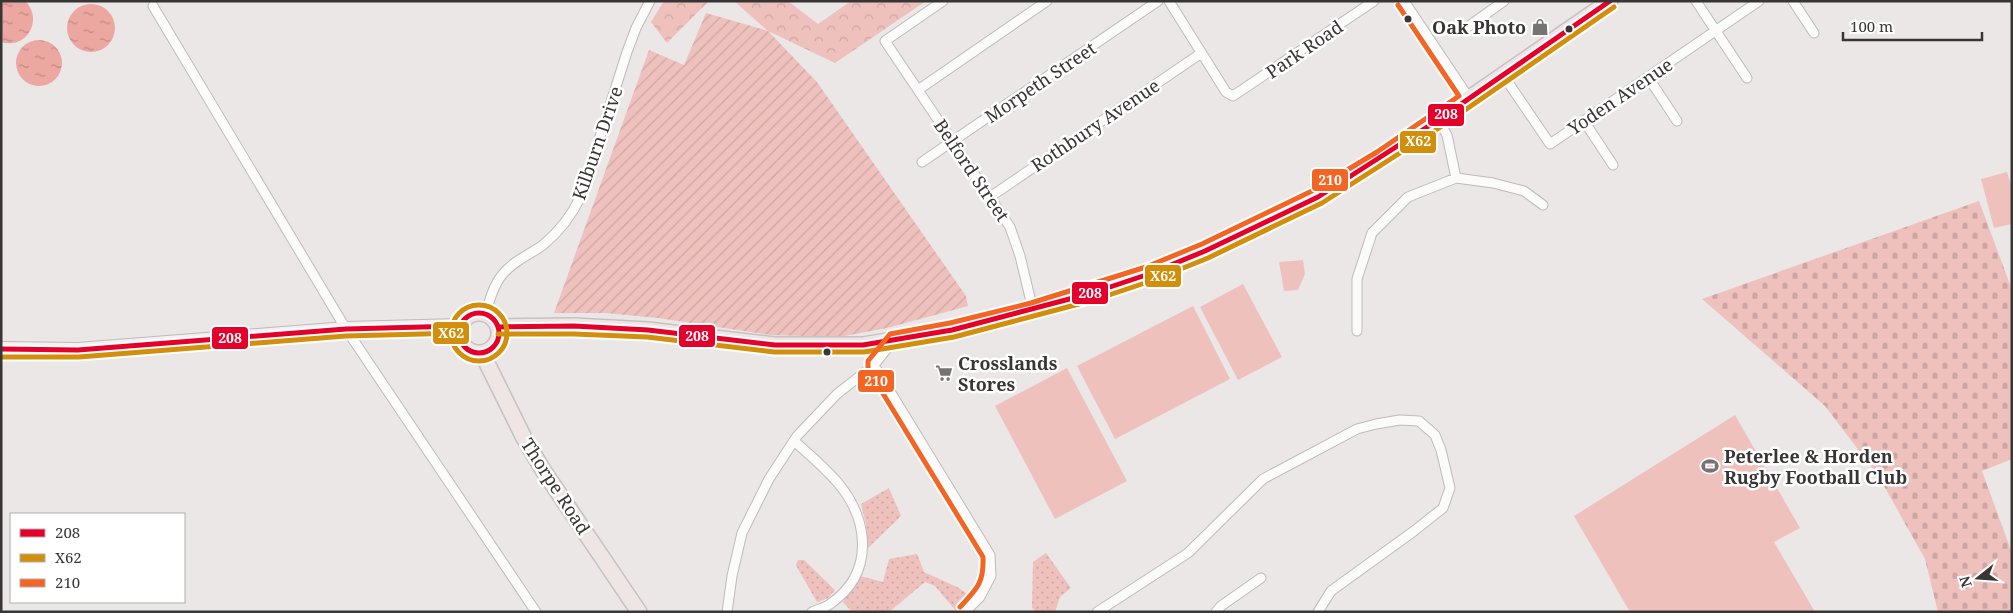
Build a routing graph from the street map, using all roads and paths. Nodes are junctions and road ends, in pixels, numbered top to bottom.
1 (650, 1) edge
2 (943, 1) edge
3 (1047, 1) edge
4 (1158, 1) edge
5 (1169, 1) edge
6 (1374, 1) edge
7 (1404, 1) edge
8 (1504, 1) edge
9 (1610, 1) edge
10 (1696, 1) edge
11 (1759, 1) edge
12 (1793, 1) edge
13 (153, 6) dead end
14 (1468, 26) dead end
15 (1716, 31) junction
16 (1814, 33) dead end
17 (1200, 54) junction
18 (1503, 75) junction
19 (1648, 77) junction
20 (1747, 78) dead end
21 (918, 90) junction
22 (1468, 98) junction
23 (1438, 120) junction
24 (1584, 121) junction
25 (1677, 121) dead end
26 (952, 142) junction
27 (922, 162) dead end
28 (1613, 165) dead end
29 (1456, 178) junction
30 (990, 197) junction
31 (1543, 205) dead end
32 (1033, 310) junction
33 (486, 314) junction
34 (460, 326) junction
35 (498, 327) junction
36 (346, 328) junction
37 (1357, 331) dead end
38 (894, 340) junction
39 (1, 349) edge
40 (482, 353) junction
41 (874, 365) junction
42 (794, 441) junction
43 (1261, 578) dead end
44 (536, 612) edge
45 (640, 612) edge
46 (727, 612) edge
47 (812, 612) edge
48 (965, 612) edge
49 (1097, 612) edge
50 (1216, 612) edge
51 (1318, 612) edge

1 - 33 street, Kilburn Drive
2 - 21 street, Belford Street
3 - 21 street
4 - 26 street, Morpeth Street
5 - 17 street
6 - 17 street, Park Road
7 - 22 street
8 - 14 street
9 - 18 main road
10 - 15 street
11 - 15 street, Yoden Avenue
12 - 16 street
13 - 36 street
15 - 19 street, Yoden Avenue
15 - 20 street
17 - 30 street, Rothbury Avenue
18 - 22 main road
18 - 24 street, Yoden Avenue
19 - 24 street, Yoden Avenue
19 - 25 street
21 - 26 street, Belford Street
22 - 23 main road
23 - 29 street
23 - 32 main road
24 - 28 street
26 - 27 street, Morpeth Street
26 - 30 street, Belford Street
29 - 31 street
29 - 37 street
30 - 32 street, Belford Street
32 - 38 main road
33 - 34 main road
33 - 35 main road
34 - 36 main road
34 - 40 main road
35 - 38 main road
35 - 40 main road
36 - 39 main road
36 - 44 street
38 - 41 street
40 - 45 main road, Thorpe Road
41 - 42 street
41 - 48 street
42 - 46 street
42 - 47 street
43 - 50 street
49 - 51 street

